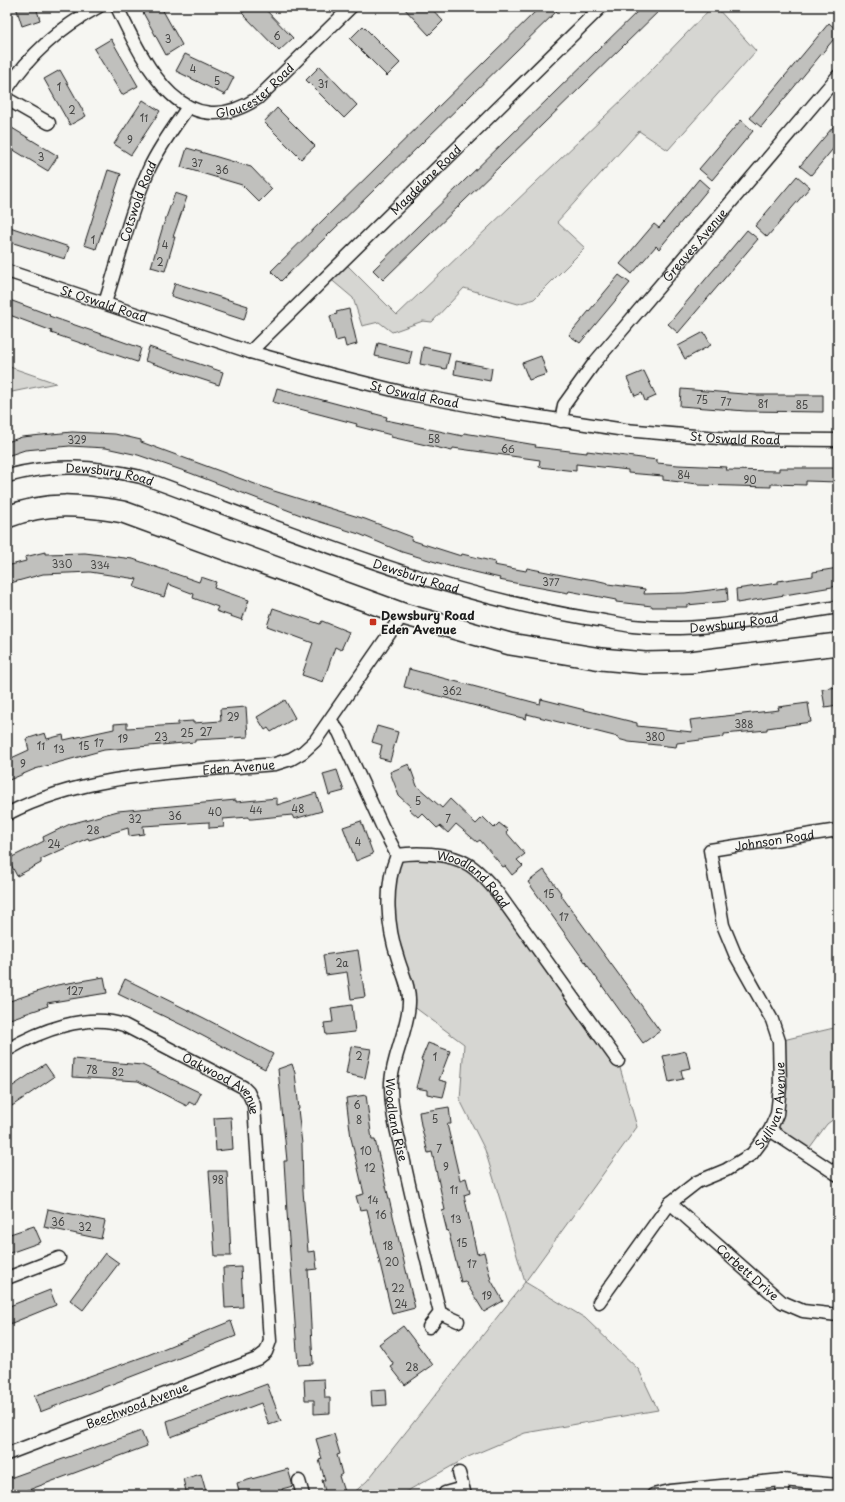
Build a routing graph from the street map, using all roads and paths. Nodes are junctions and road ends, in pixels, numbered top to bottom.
1 (98, 7) edge
2 (117, 7) edge
3 (351, 7) edge
4 (601, 7) edge
5 (838, 76) edge
6 (7, 89) edge
7 (7, 99) edge
8 (188, 107) junction
9 (49, 123) dead end
10 (7, 271) edge
11 (105, 303) junction
12 (250, 352) junction
13 (561, 421) junction
14 (838, 440) edge
15 (7, 476) edge
16 (7, 517) edge
17 (838, 607) edge
18 (403, 614) junction
19 (838, 644) edge
20 (331, 721) junction
21 (7, 814) edge
22 (838, 830) edge
23 (710, 850) joint
24 (397, 855) junction
25 (7, 1050) edge
26 (618, 1061) dead end
27 (770, 1130) junction
28 (838, 1175) edge
29 (670, 1204) junction
30 (59, 1258) dead end
31 (7, 1278) edge
32 (599, 1302) dead end
33 (440, 1313) junction
34 (838, 1315) edge
35 (458, 1321) dead end
36 (429, 1327) dead end
37 (266, 1352) joint
38 (7, 1454) edge
39 (458, 1473) dead end
40 (782, 1480) junction
41 (299, 1481) dead end
42 (838, 1485) edge
43 (464, 1491) edge
44 (444, 1493) dead end
45 (303, 1495) edge
46 (653, 1495) edge
47 (783, 1495) edge

1 - 6 street
2 - 8 street, Gloucester Road
3 - 8 street, Gloucester Road
4 - 12 street, Magdelene Road
5 - 13 street, Greaves Avenue
7 - 9 street
8 - 11 street, Cotswold Road
10 - 11 street, St Oswald Road
11 - 12 street, St Oswald Road
12 - 13 street, St Oswald Road
13 - 14 street, St Oswald Road
15 - 17 street, Dewsbury Road
16 - 18 highway
18 - 19 highway
18 - 20 street, Eden Avenue
20 - 21 street, Eden Avenue
20 - 24 street
22 - 23 street, Johnson Road
23 - 27 street, Sullivan Avenue
24 - 26 street, Woodland Road
24 - 33 street, Woodland Rise
25 - 37 street, Oakwood Avenue
27 - 28 street
27 - 29 street, Sullivan Avenue
29 - 32 street, Sullivan Avenue
29 - 34 street, Corbett Drive
30 - 31 street
33 - 35 street
33 - 36 street
37 - 38 street, Beechwood Avenue
39 - 43 street
40 - 42 street
40 - 46 street
40 - 47 street
41 - 45 street
43 - 44 street

